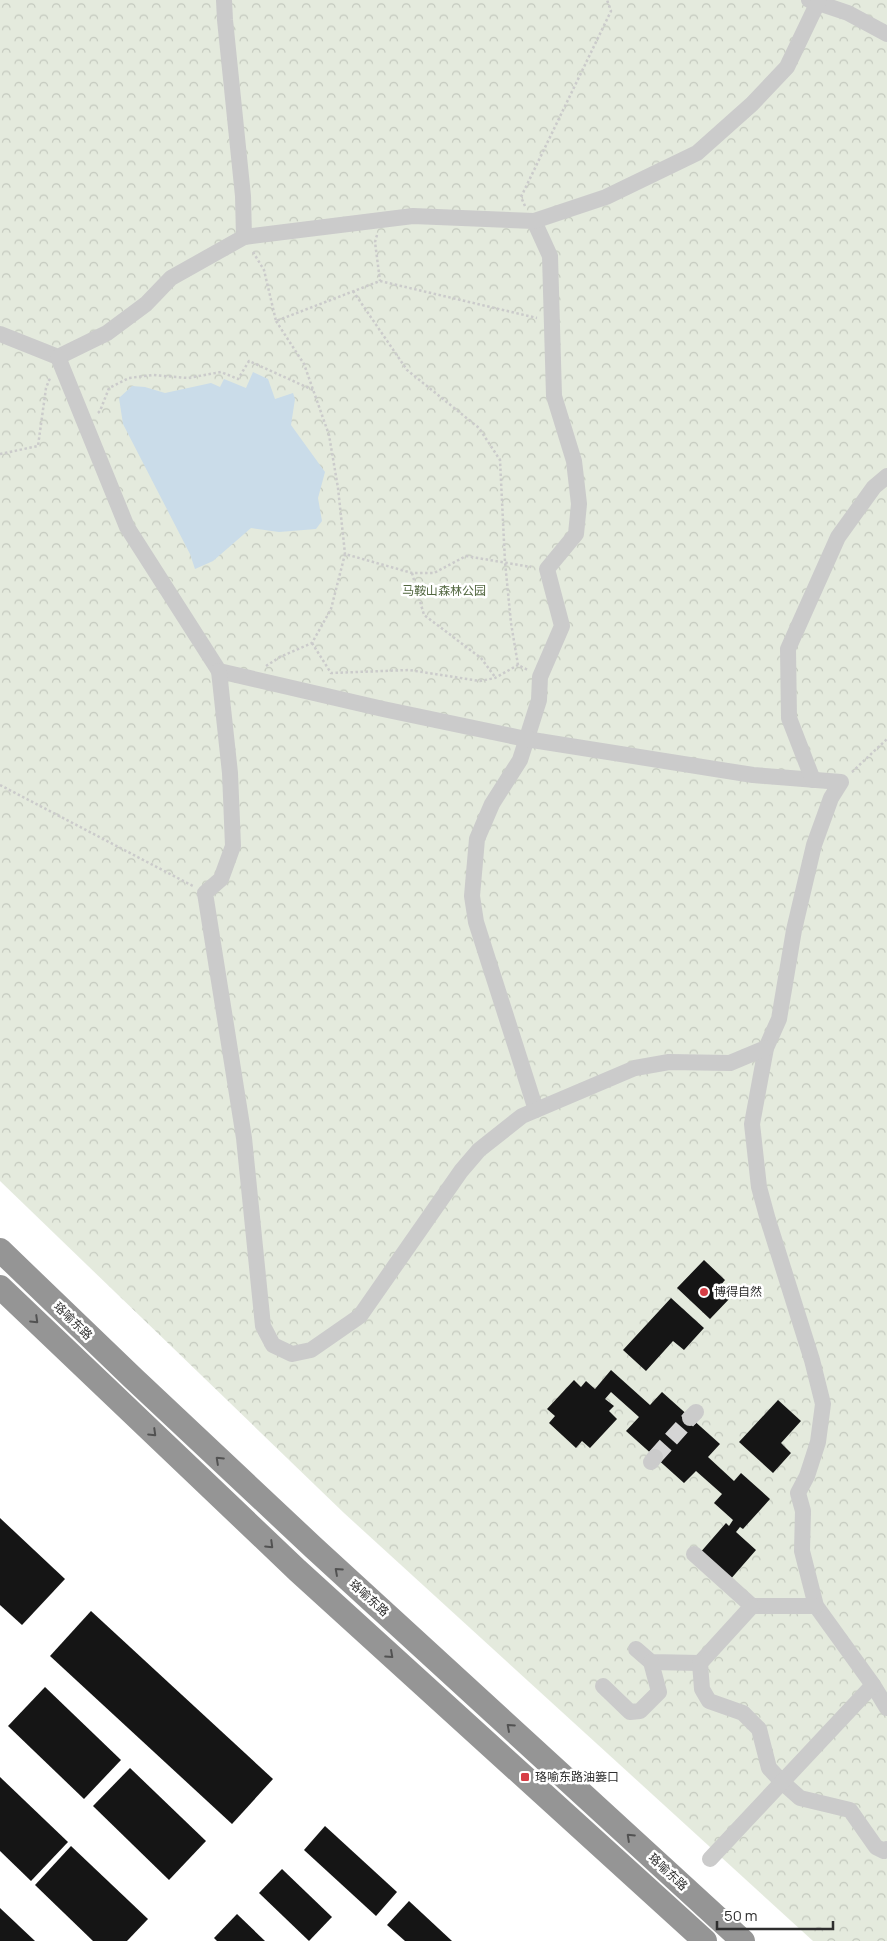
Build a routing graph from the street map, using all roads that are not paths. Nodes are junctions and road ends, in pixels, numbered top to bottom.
1 (224, 0) edge
2 (815, 1) edge
3 (887, 34) edge
4 (534, 221) junction
5 (244, 237) junction
6 (0, 334) edge
7 (58, 356) junction
8 (887, 476) edge
9 (219, 671) junction
10 (526, 739) junction
11 (813, 780) junction
12 (766, 1048) junction
13 (536, 1110) junction
14 (0, 1250) edge
15 (0, 1287) edge
16 (694, 1554) dead end
17 (752, 1606) junction
18 (816, 1606) junction
19 (636, 1649) dead end
20 (651, 1662) junction
21 (700, 1663) junction
22 (873, 1685) junction
23 (602, 1686) dead end
24 (887, 1708) edge
25 (782, 1782) junction
26 (887, 1850) edge
27 (710, 1859) dead end
28 (705, 1941) edge
29 (743, 1941) edge

1 - 5 street
2 - 3 street
2 - 4 street
4 - 5 street
4 - 10 street
5 - 7 street
6 - 7 street
7 - 9 street
8 - 11 street
9 - 10 street
9 - 13 street
10 - 11 street
10 - 13 street
11 - 12 street
12 - 13 street
12 - 18 street
29 -> 14 highway, 珞喻东路
15 -> 28 highway, 珞喻东路
16 - 17 street
17 - 18 street
17 - 21 street
18 - 22 street
19 - 20 street
20 - 21 street
20 - 23 street
21 - 25 street
22 - 24 street
22 - 25 street
25 - 26 street
25 - 27 street

